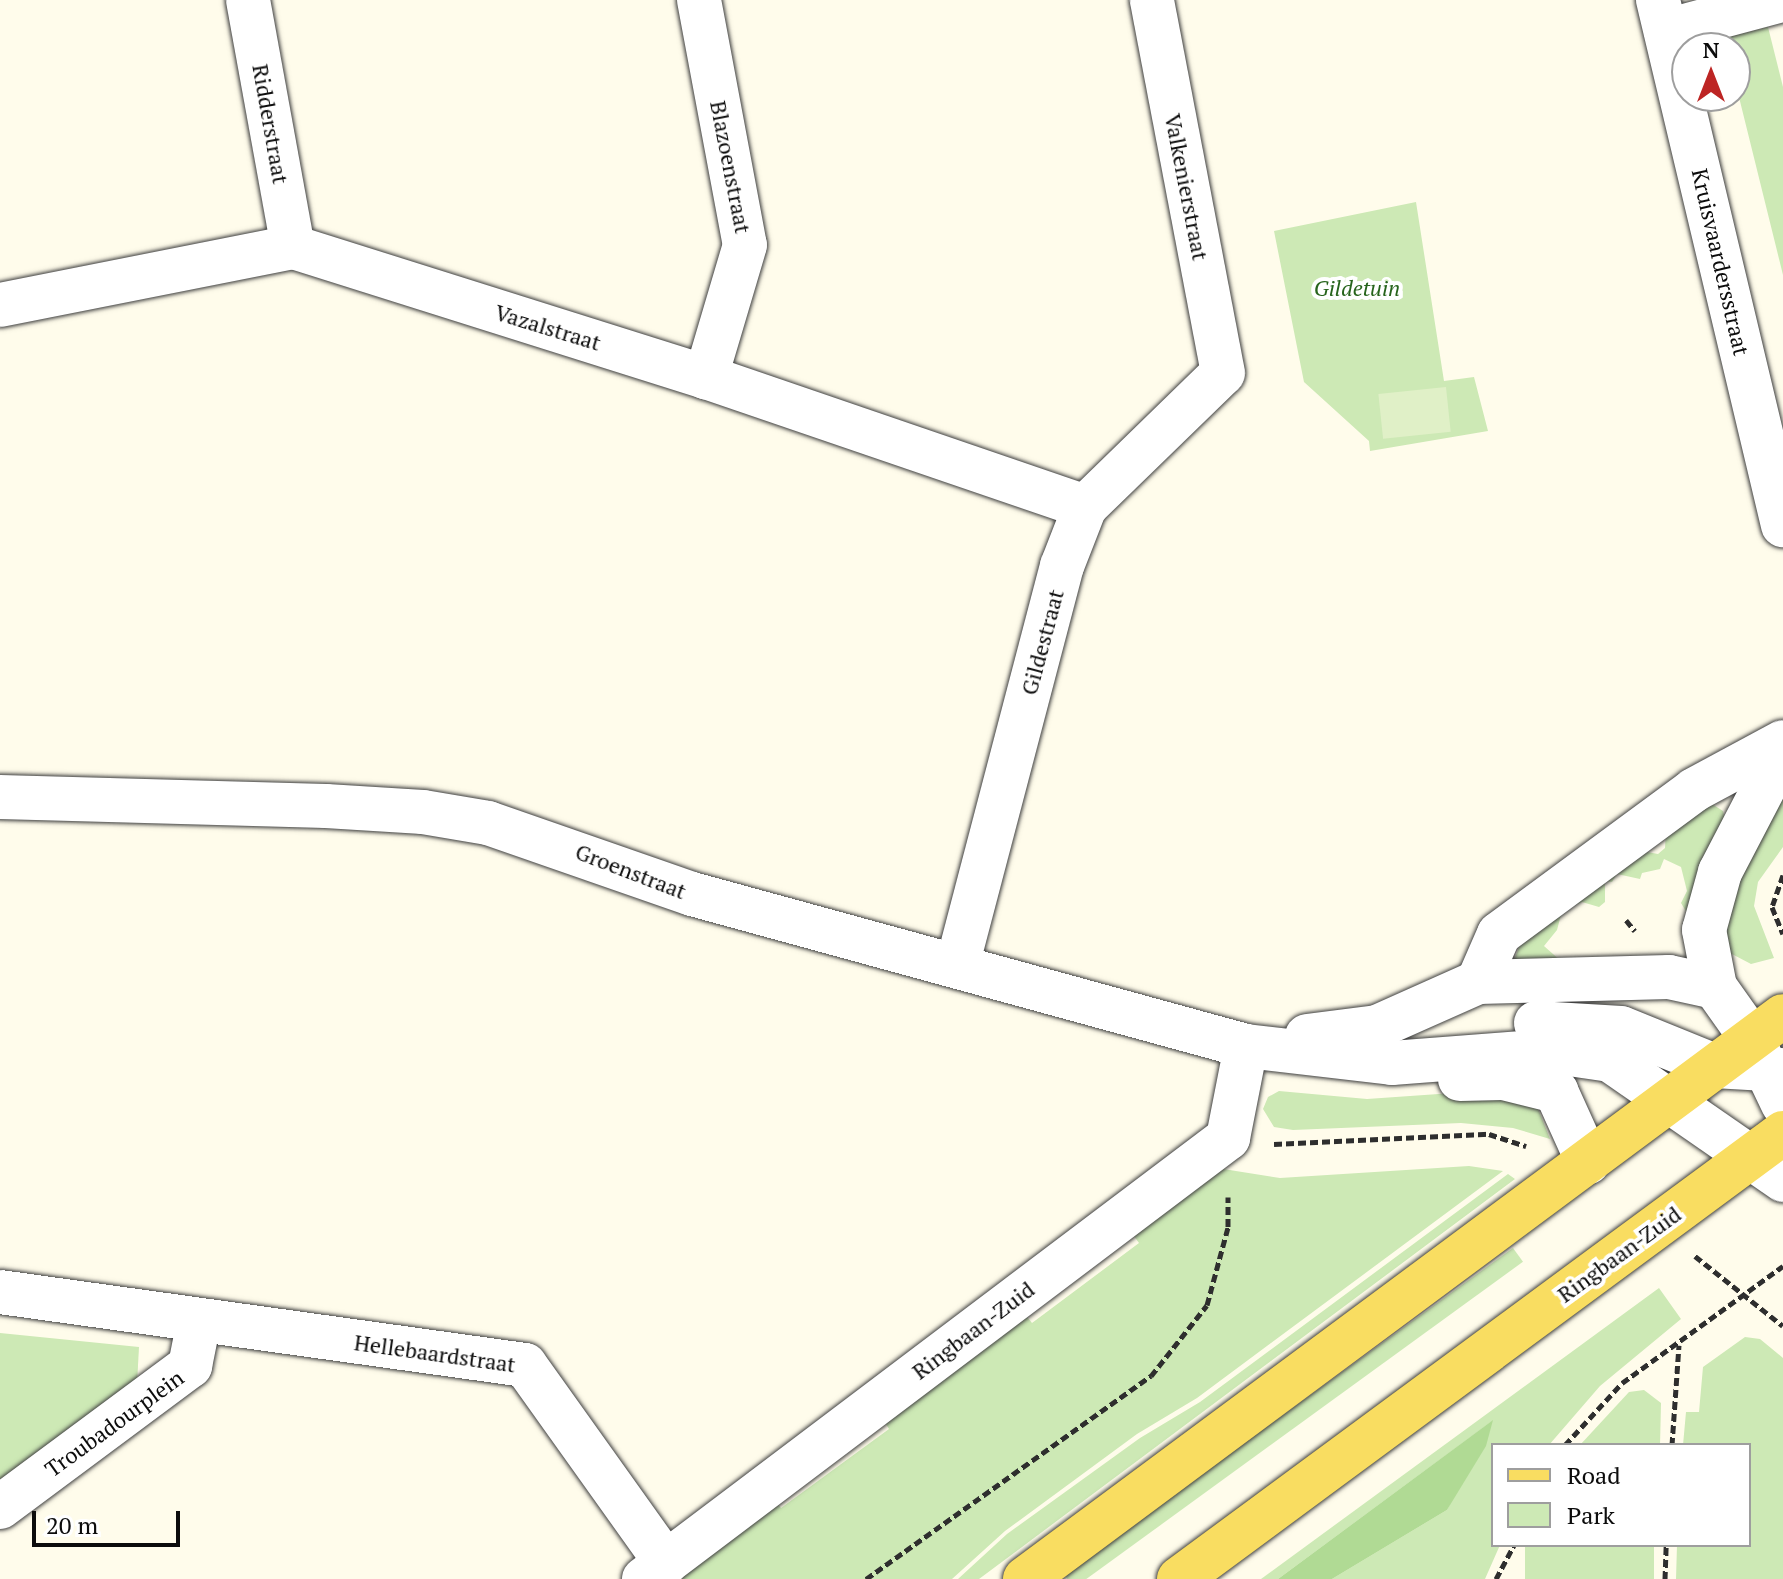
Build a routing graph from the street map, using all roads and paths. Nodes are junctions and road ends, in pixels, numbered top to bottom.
1 (248, 0) edge
2 (699, 0) edge
3 (1152, 0) edge
4 (1782, 0) edge
5 (1662, 16) edge
6 (293, 247) junction
7 (0, 305) edge
8 (1223, 373) joint
9 (706, 377) junction
10 (1085, 507) junction
11 (1783, 525) edge
12 (1783, 742) edge
13 (1783, 751) edge
14 (0, 797) edge
15 (1783, 875) edge
16 (1783, 934) edge
17 (957, 966) junction
18 (1478, 982) junction
19 (1715, 987) junction
20 (1246, 1046) junction
21 (1773, 1060) edge
22 (1392, 1063) junction
23 (1715, 1066) junction
24 (1667, 1100) junction
25 (1228, 1138) junction
26 (1772, 1157) edge
27 (1588, 1162) junction
28 (1783, 1266) edge
29 (0, 1292) edge
30 (1747, 1294) junction
31 (199, 1321) junction
32 (1783, 1326) edge
33 (1679, 1344) junction
34 (1567, 1443) edge
35 (1672, 1443) edge
36 (0, 1507) edge
37 (1513, 1547) edge
38 (1666, 1547) edge
39 (655, 1571) edge
40 (866, 1579) edge
41 (1025, 1579) edge
42 (1179, 1579) edge
43 (1496, 1579) edge
44 (1665, 1579) edge

1 - 6 street, Ridderstraat
2 - 9 street, Blazoenstraat
3 - 8 street, Valkenierstraat
4 - 5 street
5 - 11 street, Kruisvaardersstraat
6 - 7 street, Vazalstraat
6 - 9 street, Vazalstraat
8 - 10 street, Gildestraat
9 - 10 street, Vazalstraat
10 - 17 street, Gildestraat
12 - 18 street
13 - 19 street
14 - 17 street, Groenstraat
15 - 16 path
17 - 20 street, Groenstraat
18 - 19 street
18 - 20 street
19 - 21 street
20 - 22 street, Ringbaan-Zuid
20 - 25 street
20 - 27 street
21 - 23 main road
22 - 23 street
22 - 24 street, Ringbaan-Zuid
23 - 24 main road
24 - 26 street, Ringbaan-Zuid
24 - 27 main road
25 - 39 street, Ringbaan-Zuid
25 - 40 path
26 - 42 main road, Ringbaan-Zuid
27 - 41 main road
28 - 30 path
29 - 31 street, Hellebaardstraat
30 - 32 path
30 - 33 path
31 - 36 street, Troubadourplein
31 - 39 street, Hellebaardstraat
33 - 34 path
33 - 35 path
37 - 43 path
38 - 44 path

